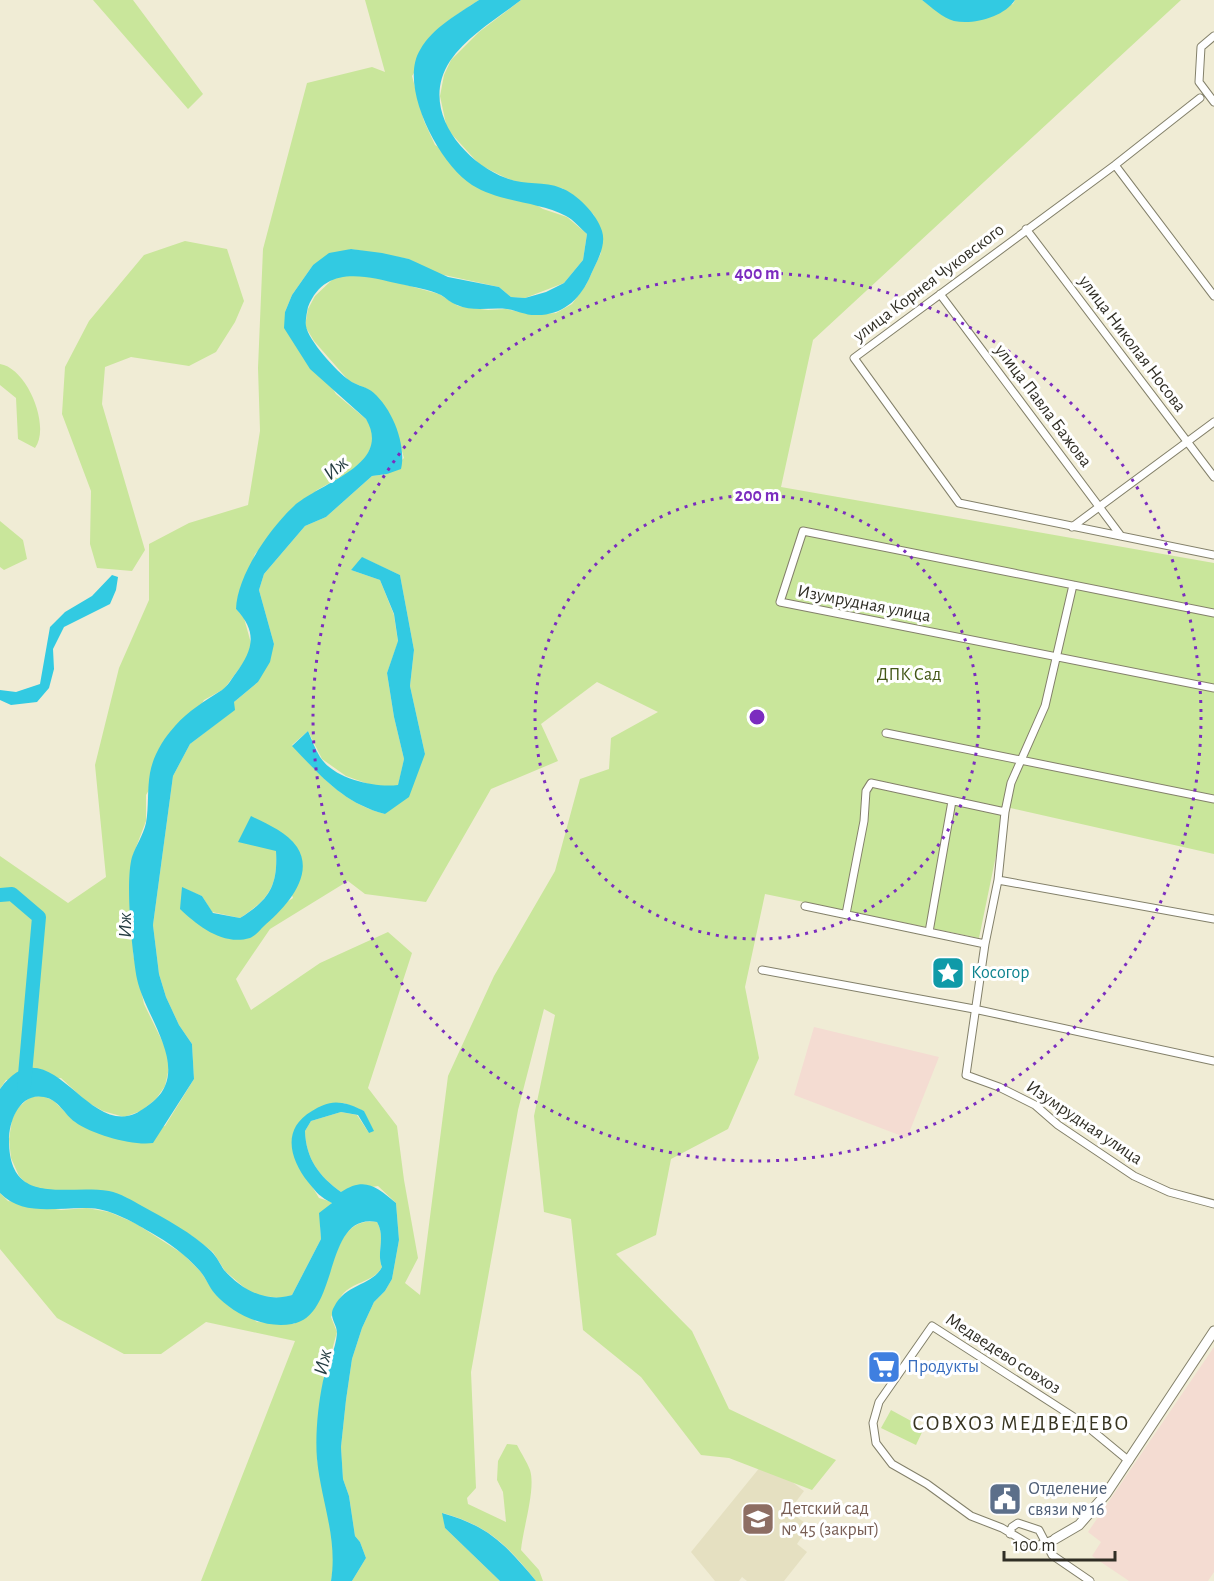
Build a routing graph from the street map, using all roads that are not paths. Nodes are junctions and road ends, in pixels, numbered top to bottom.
1 (1214, 36) edge
2 (1200, 98) dead end
3 (1214, 102) edge
4 (1115, 165) junction
5 (1026, 229) junction
6 (940, 294) junction
7 (1214, 296) edge
8 (1214, 422) edge
9 (1187, 442) junction
10 (1214, 477) edge
11 (1099, 507) junction
12 (1072, 527) junction
13 (1121, 536) junction
14 (1214, 555) edge
15 (1073, 585) junction
16 (1214, 613) edge
17 (1058, 658) junction
18 (1214, 688) edge
19 (886, 733) dead end
20 (1022, 761) junction
21 (1214, 799) edge
22 (952, 801) junction
23 (1005, 812) junction
24 (998, 880) junction
25 (805, 906) dead end
26 (846, 914) junction
27 (1214, 919) edge
28 (929, 932) junction
29 (985, 944) junction
30 (762, 970) dead end
31 (975, 1009) junction
32 (1214, 1061) edge
33 (1214, 1204) edge
34 (1214, 1331) edge
35 (1129, 1461) junction
36 (1010, 1534) junction
37 (1051, 1541) junction
38 (1090, 1581) edge

1 - 3 street
2 - 4 street, улица Корнея Чуковского
4 - 5 street, улица Корнея Чуковского
4 - 7 street
5 - 6 street, улица Корнея Чуковского
5 - 9 street, улица Николая Носова
6 - 11 street, улица Павла Бажова
6 - 12 street, улица Корнея Чуковского
8 - 9 street
9 - 10 street, улица Николая Носова
9 - 11 street
11 - 12 street
11 - 13 street, улица Павла Бажова
12 - 13 street, улица Корнея Чуковского
13 - 14 street, улица Корнея Чуковского
15 - 16 street, Изумрудная улица
15 - 17 street, Изумрудная улица
15 - 17 street, Изумрудная улица
17 - 18 street, Изумрудная улица
17 - 20 street, Изумрудная улица
19 - 20 street
20 - 21 street
20 - 23 street, Изумрудная улица
22 - 23 street
22 - 26 street
22 - 28 street
23 - 24 street, Изумрудная улица
24 - 27 street
24 - 29 street, Изумрудная улица
25 - 26 street
26 - 28 street
28 - 29 street
29 - 31 street, Изумрудная улица
30 - 31 street
31 - 32 street
31 - 33 street, Изумрудная улица
34 - 35 street
35 - 36 street, Медведево совхоз
35 - 37 street
36 - 37 street, Медведево совхоз
36 - 37 street
37 - 38 street

